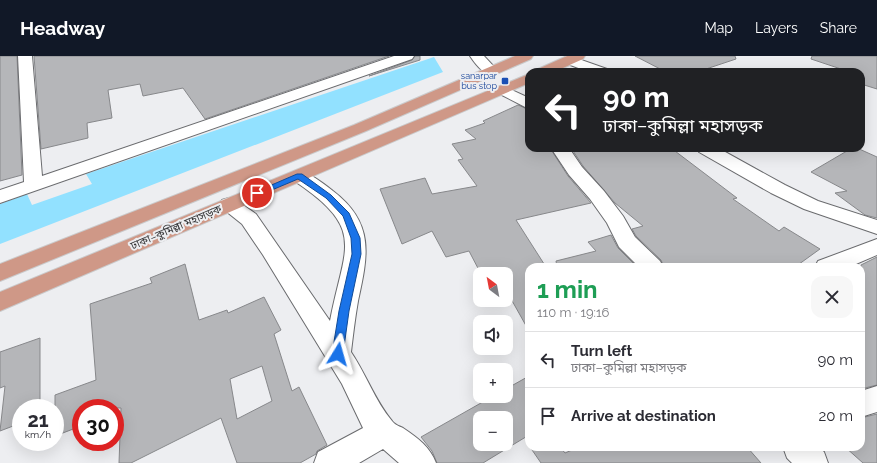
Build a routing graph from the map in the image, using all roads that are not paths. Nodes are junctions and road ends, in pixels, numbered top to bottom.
1 (25, 56) edge
2 (407, 56) edge
3 (477, 56) edge
4 (526, 56) edge
5 (574, 58) edge
6 (552, 68) edge
7 (594, 68) edge
8 (491, 71) junction
9 (525, 80) edge
10 (503, 90) junction
11 (525, 102) edge
12 (563, 152) edge
13 (712, 152) edge
14 (299, 176) junction
15 (33, 185) junction
16 (0, 197) edge
17 (229, 204) junction
18 (877, 228) edge
19 (877, 246) edge
20 (648, 263) edge
21 (837, 263) edge
22 (0, 273) edge
23 (0, 302) edge
24 (338, 354) junction
25 (877, 399) edge
26 (865, 403) edge
27 (382, 433) junction
28 (802, 451) edge
29 (329, 463) edge
30 (421, 463) edge
31 (813, 463) edge

1 - 15 street
2 - 15 street
3 - 8 street
4 - 8 highway, ঢাকা–কুমিল্লা মহাসড়ক
5 - 6 highway
5 - 7 street
8 - 22 highway, ঢাকা–কুমিল্লা মহাসড়ক
9 - 10 highway, ঢাকা–কুমিল্লা মহাসড়ক
10 - 11 street
10 - 14 highway, ঢাকা–কুমিল্লা মহাসড়ক
12 - 20 street
13 - 18 street
14 - 17 highway, ঢাকা–কুমিল্লা মহাসড়ক
14 - 24 street
15 - 16 street
17 - 23 highway, ঢাকা–কুমিল্লা মহাসড়ক
17 - 24 street
19 - 21 street
24 - 27 street
25 - 26 street
27 - 29 street
27 - 30 street
28 - 31 street

